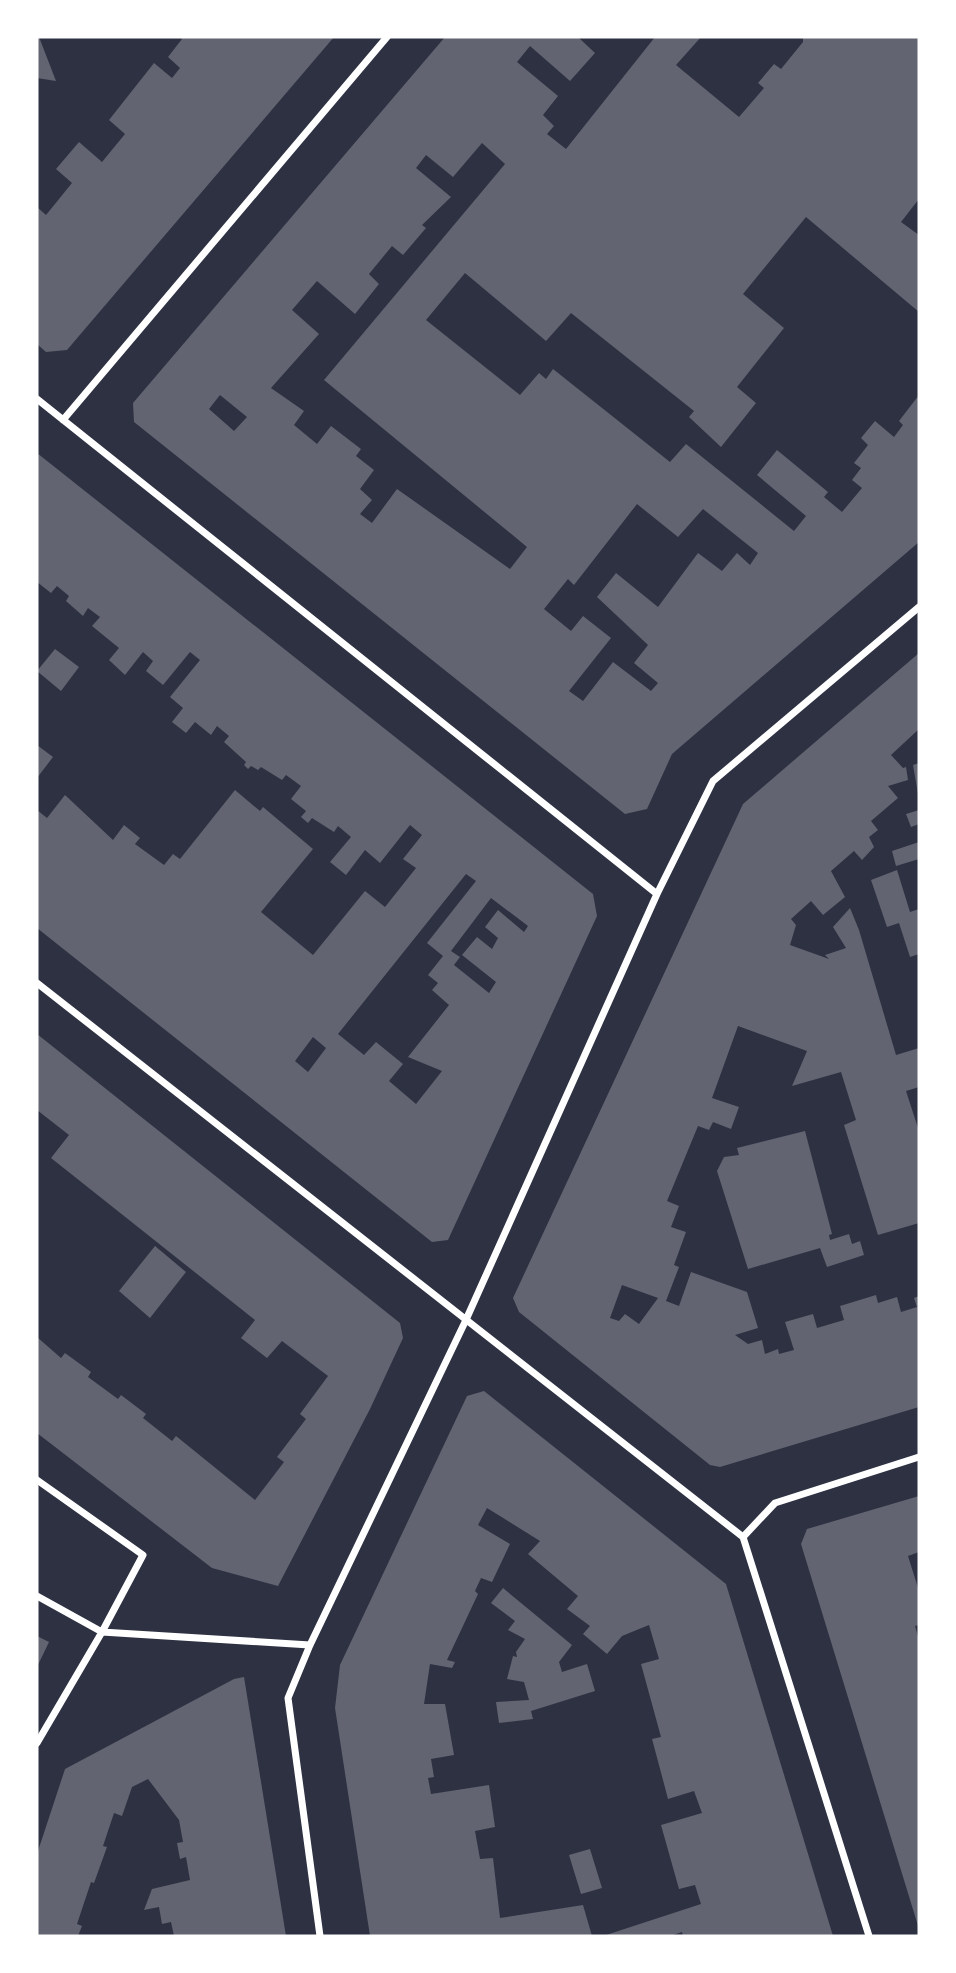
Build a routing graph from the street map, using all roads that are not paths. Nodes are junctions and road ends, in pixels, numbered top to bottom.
1 (387, 37) edge
2 (37, 398) edge
3 (63, 420) junction
4 (919, 607) edge
5 (657, 894) junction
6 (37, 983) edge
7 (465, 1322) junction
8 (919, 1457) edge
9 (37, 1479) edge
10 (743, 1537) junction
11 (37, 1596) edge
12 (102, 1632) junction
13 (310, 1645) junction
14 (37, 1743) edge
15 (320, 1936) edge
16 (869, 1936) edge

1 - 3 street
2 - 3 street
3 - 5 street
4 - 5 street
5 - 7 street
6 - 7 street
7 - 10 street
7 - 13 street
8 - 10 street
9 - 12 street
10 - 16 street
11 - 12 street
12 - 13 street
12 - 14 street
13 - 15 street

